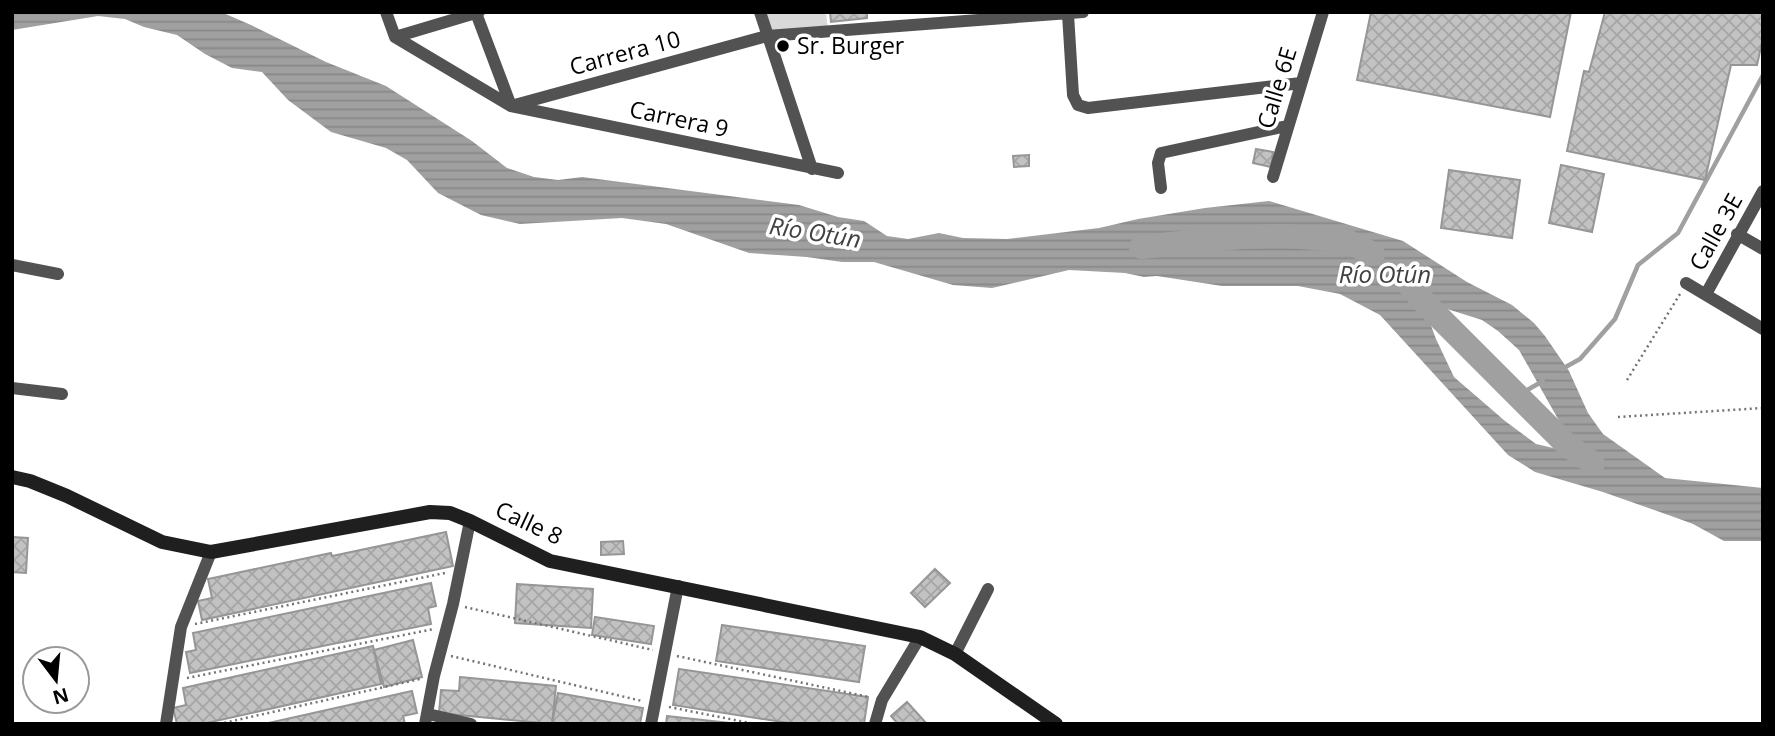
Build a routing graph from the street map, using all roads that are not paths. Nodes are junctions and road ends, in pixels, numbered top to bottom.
1 (387, 12) edge
2 (760, 12) edge
3 (878, 12) edge
4 (1083, 12) edge
5 (1323, 12) edge
6 (477, 13) edge
7 (1069, 14) junction
8 (880, 26) junction
9 (767, 36) junction
10 (395, 37) junction
11 (1301, 83) junction
12 (511, 106) junction
13 (1287, 126) junction
14 (812, 169) junction
15 (838, 173) dead end
16 (1273, 177) dead end
17 (1161, 188) dead end
18 (1763, 191) edge
19 (1737, 234) junction
20 (1763, 249) edge
21 (12, 265) edge
22 (58, 274) dead end
23 (1686, 283) road end
24 (1706, 294) junction
25 (1763, 329) edge
26 (12, 388) edge
27 (62, 394) dead end
28 (12, 477) edge
29 (470, 521) junction
30 (211, 552) junction
31 (678, 586) junction
32 (988, 589) dead end
33 (920, 637) junction
34 (956, 654) junction
35 (426, 719) edge
36 (166, 724) edge
37 (471, 724) edge
38 (651, 724) edge
39 (875, 724) edge
40 (1056, 724) edge

1 - 10 street
2 - 9 street
3 - 8 street
4 - 7 street, Carrera 10
5 - 11 street, Calle 6E
6 - 10 street
6 - 12 street
7 - 8 street, Carrera 10
7 - 11 street
8 - 9 street, Carrera 10
9 - 12 street, Carrera 10
9 - 14 street
10 - 12 street, Carrera 9
11 - 13 street, Calle 6E
12 - 14 street, Carrera 9
13 - 16 street, Calle 6E
13 - 17 street
14 - 15 street, Carrera 9
18 - 19 street, Calle 3E
19 - 20 street
19 - 24 street, Calle 3E
21 - 22 street
23 - 24 street
24 - 25 street
26 - 27 street
28 - 30 street, Calle 8
29 - 30 street, Calle 8
29 - 31 street, Calle 8
29 - 35 street
30 - 36 street
31 - 33 street, Calle 8
31 - 38 street
32 - 34 street
33 - 34 street, Calle 8
33 - 39 street
34 - 40 street, Calle 8
35 - 37 street

